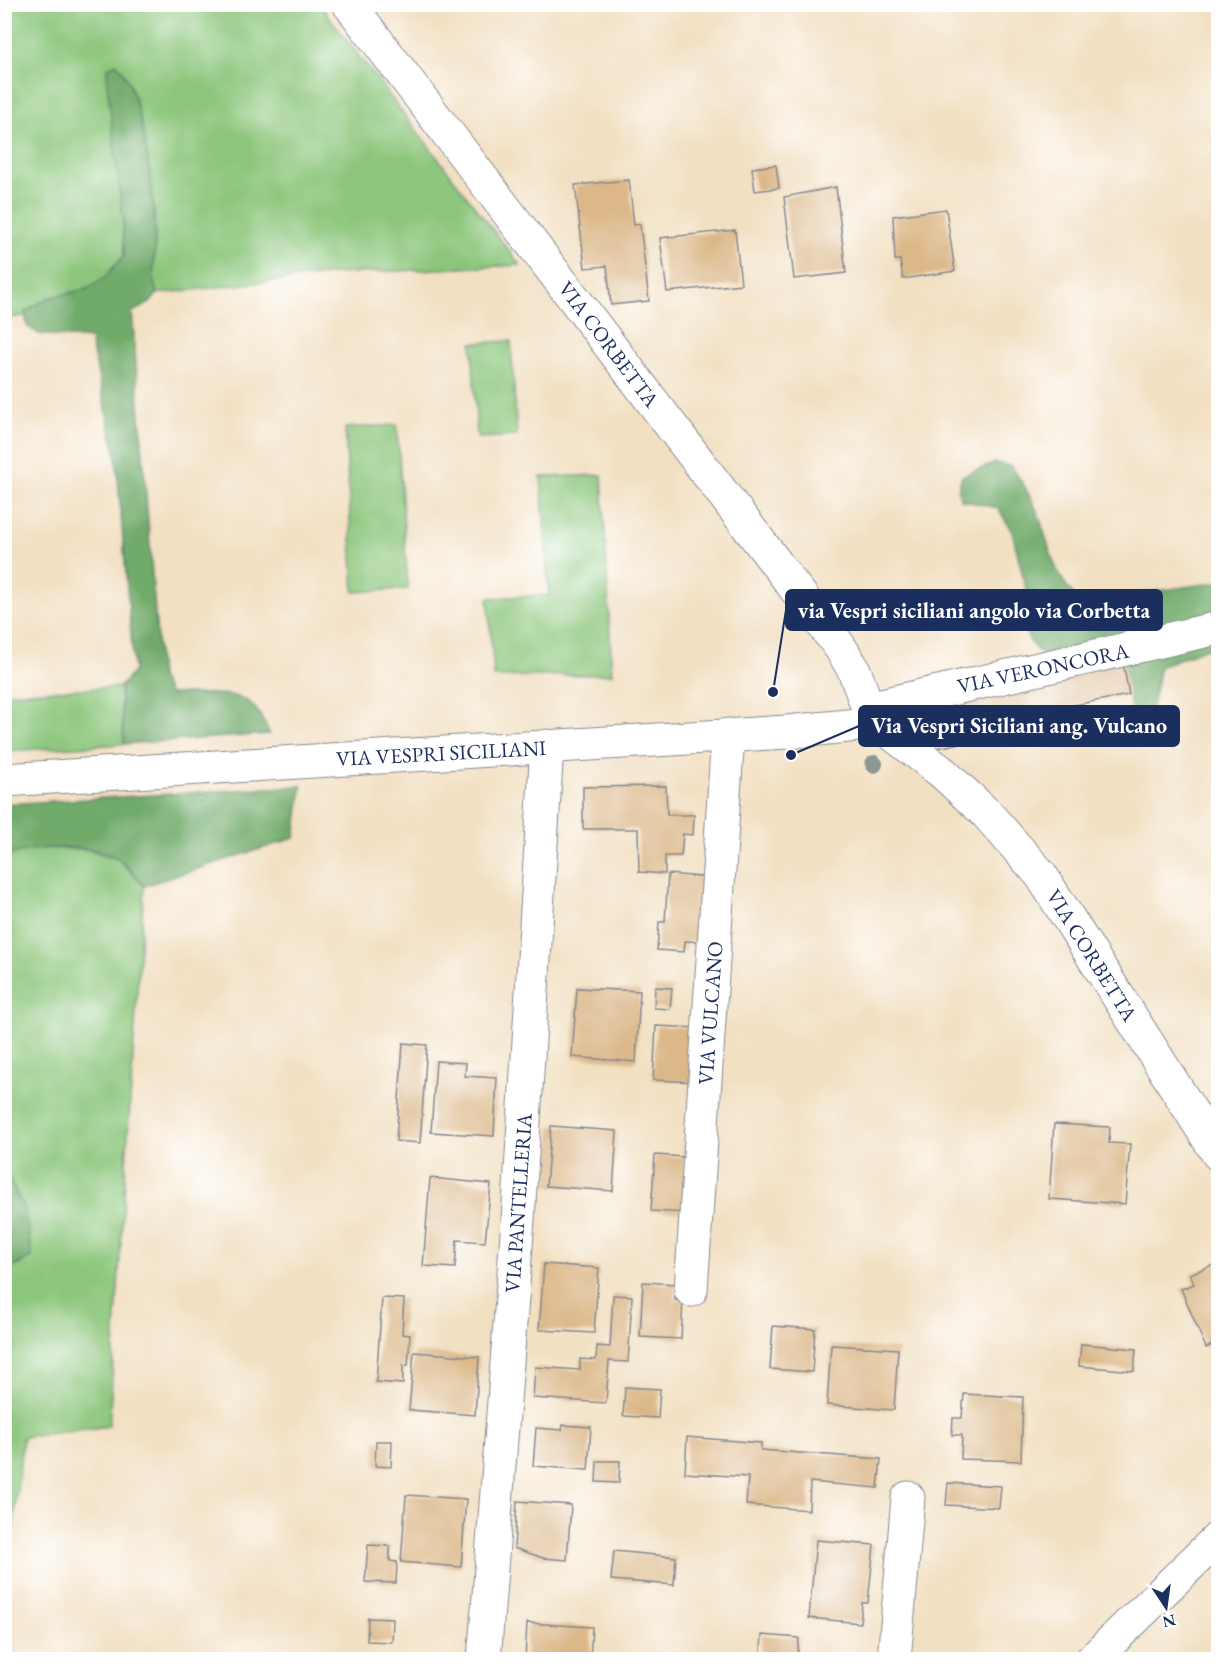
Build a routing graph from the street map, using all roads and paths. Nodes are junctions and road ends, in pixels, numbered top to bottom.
1 (349, 4) edge
2 (1218, 628) edge
3 (869, 706) junction
4 (728, 735) junction
5 (547, 746) junction
6 (4, 780) edge
7 (1218, 1154) edge
8 (691, 1290) dead end
9 (908, 1498) dead end
10 (1218, 1538) edge
11 (484, 1659) edge
12 (894, 1659) edge
13 (1092, 1659) edge

1 - 3 street, VIA CORBETTA
2 - 3 street, VIA VERONCORA
3 - 4 street, VIA VESPRI SICILIANI
3 - 7 street, VIA CORBETTA
4 - 5 street, VIA VESPRI SICILIANI
4 - 8 street, VIA VULCANO
5 - 6 street, VIA VESPRI SICILIANI
5 - 11 street, VIA PANTELLERIA
9 - 12 street
10 - 13 street

